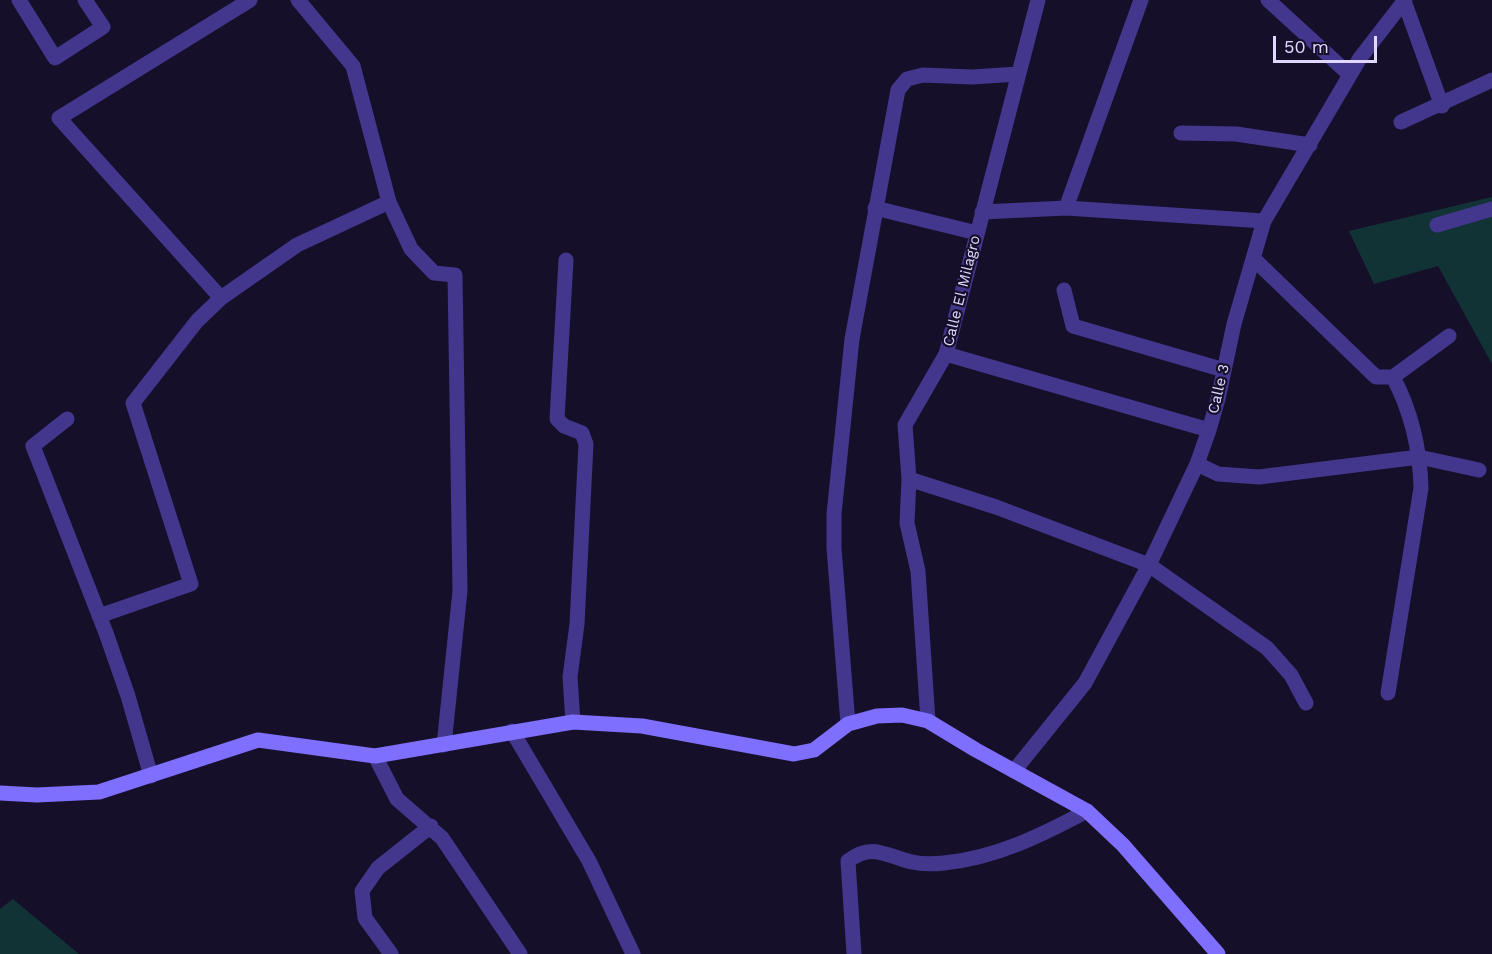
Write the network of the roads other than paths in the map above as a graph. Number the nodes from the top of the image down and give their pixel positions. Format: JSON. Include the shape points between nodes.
{"nodes":[{"id":1,"x":19,"y":0,"type":"edge"},
{"id":2,"x":85,"y":0,"type":"edge"},
{"id":3,"x":250,"y":0,"type":"edge"},
{"id":4,"x":298,"y":0,"type":"edge"},
{"id":5,"x":1038,"y":0,"type":"edge"},
{"id":6,"x":1141,"y":0,"type":"edge"},
{"id":7,"x":1268,"y":0,"type":"edge"},
{"id":8,"x":1405,"y":1,"type":"edge"},
{"id":9,"x":1018,"y":74,"type":"junction"},
{"id":10,"x":1350,"y":75,"type":"junction"},
{"id":11,"x":1492,"y":80,"type":"edge"},
{"id":12,"x":1442,"y":106,"type":"junction"},
{"id":13,"x":1401,"y":122,"type":"dead end"},
{"id":14,"x":1181,"y":133,"type":"dead end"},
{"id":15,"x":1310,"y":145,"type":"junction"},
{"id":16,"x":389,"y":202,"type":"junction"},
{"id":17,"x":874,"y":208,"type":"junction"},
{"id":18,"x":1066,"y":208,"type":"junction"},
{"id":19,"x":1492,"y":209,"type":"edge"},
{"id":20,"x":982,"y":212,"type":"junction"},
{"id":21,"x":1264,"y":221,"type":"junction"},
{"id":22,"x":1437,"y":225,"type":"dead end"},
{"id":23,"x":977,"y":233,"type":"junction"},
{"id":24,"x":566,"y":260,"type":"dead end"},
{"id":25,"x":1255,"y":260,"type":"junction"},
{"id":26,"x":1064,"y":290,"type":"dead end"},
{"id":27,"x":220,"y":298,"type":"junction"},
{"id":28,"x":1449,"y":336,"type":"dead end"},
{"id":29,"x":946,"y":354,"type":"junction"},
{"id":30,"x":1224,"y":370,"type":"junction"},
{"id":31,"x":1393,"y":377,"type":"junction"},
{"id":32,"x":67,"y":419,"type":"dead end"},
{"id":33,"x":1209,"y":430,"type":"junction"},
{"id":34,"x":1419,"y":457,"type":"junction"},
{"id":35,"x":1197,"y":464,"type":"junction"},
{"id":36,"x":1479,"y":470,"type":"dead end"},
{"id":37,"x":909,"y":478,"type":"junction"},
{"id":38,"x":1149,"y":565,"type":"junction"},
{"id":39,"x":99,"y":616,"type":"junction"},
{"id":40,"x":1388,"y":693,"type":"dead end"},
{"id":41,"x":1306,"y":703,"type":"dead end"},
{"id":42,"x":928,"y":720,"type":"junction"},
{"id":43,"x":573,"y":722,"type":"junction"},
{"id":44,"x":848,"y":724,"type":"junction"},
{"id":45,"x":512,"y":731,"type":"junction"},
{"id":46,"x":444,"y":745,"type":"junction"},
{"id":47,"x":375,"y":756,"type":"junction"},
{"id":48,"x":1014,"y":771,"type":"junction"},
{"id":49,"x":151,"y":776,"type":"junction"},
{"id":50,"x":0,"y":793,"type":"edge"},
{"id":51,"x":1087,"y":811,"type":"junction"},
{"id":52,"x":431,"y":826,"type":"junction"},
{"id":53,"x":392,"y":954,"type":"edge"},
{"id":54,"x":520,"y":954,"type":"edge"},
{"id":55,"x":633,"y":954,"type":"edge"},
{"id":56,"x":849,"y":954,"type":"edge"},
{"id":57,"x":855,"y":954,"type":"edge"},
{"id":58,"x":1218,"y":954,"type":"edge"}],
"edges":[{"from":1,"to":2,"type":"street","via":[[55,58],[102,27]]},
{"from":3,"to":27,"type":"street","via":[[59,118]]},
{"from":4,"to":16,"type":"street","via":[[353,66]]},
{"from":5,"to":9,"type":"street","name":"Calle El Milagro"},
{"from":6,"to":18,"type":"street"},
{"from":7,"to":10,"type":"street"},
{"from":8,"to":10,"type":"street","name":"Calle 3"},
{"from":8,"to":12,"type":"street"},
{"from":9,"to":17,"type":"street","via":[[923,75],[903,82],[891,117]]},
{"from":9,"to":20,"type":"street","name":"Calle El Milagro"},
{"from":10,"to":15,"type":"street","name":"Calle 3"},
{"from":11,"to":12,"type":"street"},
{"from":12,"to":13,"type":"street"},
{"from":14,"to":15,"type":"street","via":[[1236,134]]},
{"from":15,"to":21,"type":"street","name":"Calle 3"},
{"from":16,"to":27,"type":"street","via":[[297,245]]},
{"from":16,"to":46,"type":"street","via":[[411,249],[434,273],[456,275],[460,591]]},
{"from":17,"to":23,"type":"street"},
{"from":17,"to":44,"type":"street","via":[[852,339],[834,514]]},
{"from":18,"to":20,"type":"street"},
{"from":18,"to":21,"type":"street"},
{"from":19,"to":22,"type":"street"},
{"from":20,"to":23,"type":"street","name":"Calle El Milagro"},
{"from":21,"to":25,"type":"street","name":"Calle 3"},
{"from":23,"to":29,"type":"street","name":"Calle El Milagro"},
{"from":24,"to":43,"type":"street","via":[[557,419],[582,433],[586,444],[577,624],[570,677]]},
{"from":25,"to":30,"type":"street","name":"Calle 3"},
{"from":25,"to":31,"type":"street","via":[[1376,377]]},
{"from":26,"to":30,"type":"street","via":[[1073,326]]},
{"from":27,"to":39,"type":"street","via":[[197,321],[133,403],[191,584]]},
{"from":28,"to":31,"type":"street"},
{"from":29,"to":33,"type":"street"},
{"from":29,"to":37,"type":"street","name":"Calle El Milagro","via":[[905,425]]},
{"from":30,"to":33,"type":"street","name":"Calle 3"},
{"from":31,"to":34,"type":"street","via":[[1407,405]]},
{"from":32,"to":39,"type":"street","via":[[33,446]]},
{"from":33,"to":35,"type":"street","name":"Calle 3"},
{"from":34,"to":35,"type":"street","via":[[1259,477],[1218,474]]},
{"from":34,"to":36,"type":"street"},
{"from":34,"to":40,"type":"street","via":[[1421,488]]},
{"from":35,"to":38,"type":"street","name":"Calle 3"},
{"from":37,"to":38,"type":"street"},
{"from":37,"to":42,"type":"street","name":"Calle El Milagro","via":[[907,523],[918,571]]},
{"from":38,"to":41,"type":"street","via":[[1267,648],[1291,675]]},
{"from":38,"to":48,"type":"street","name":"Calle 3","via":[[1085,682]]},
{"from":39,"to":49,"type":"street"},
{"from":42,"to":44,"type":"street","via":[[877,716]]},
{"from":42,"to":48,"type":"street"},
{"from":43,"to":44,"type":"street","via":[[642,726],[794,754],[814,750]]},
{"from":43,"to":45,"type":"street"},
{"from":45,"to":46,"type":"street"},
{"from":45,"to":55,"type":"street","via":[[589,861]]},
{"from":46,"to":47,"type":"street"},
{"from":47,"to":49,"type":"street","via":[[258,740]]},
{"from":47,"to":52,"type":"street","via":[[397,800]]},
{"from":48,"to":51,"type":"street"},
{"from":49,"to":50,"type":"street","via":[[99,792]]},
{"from":51,"to":57,"type":"street","via":[[1039,836],[977,858],[914,863],[884,852],[860,852],[848,861]]},
{"from":51,"to":58,"type":"street","via":[[1123,845]]},
{"from":52,"to":53,"type":"street","via":[[378,868],[362,891],[365,918]]},
{"from":52,"to":54,"type":"street"},
{"from":56,"to":57,"type":"street"}]}
